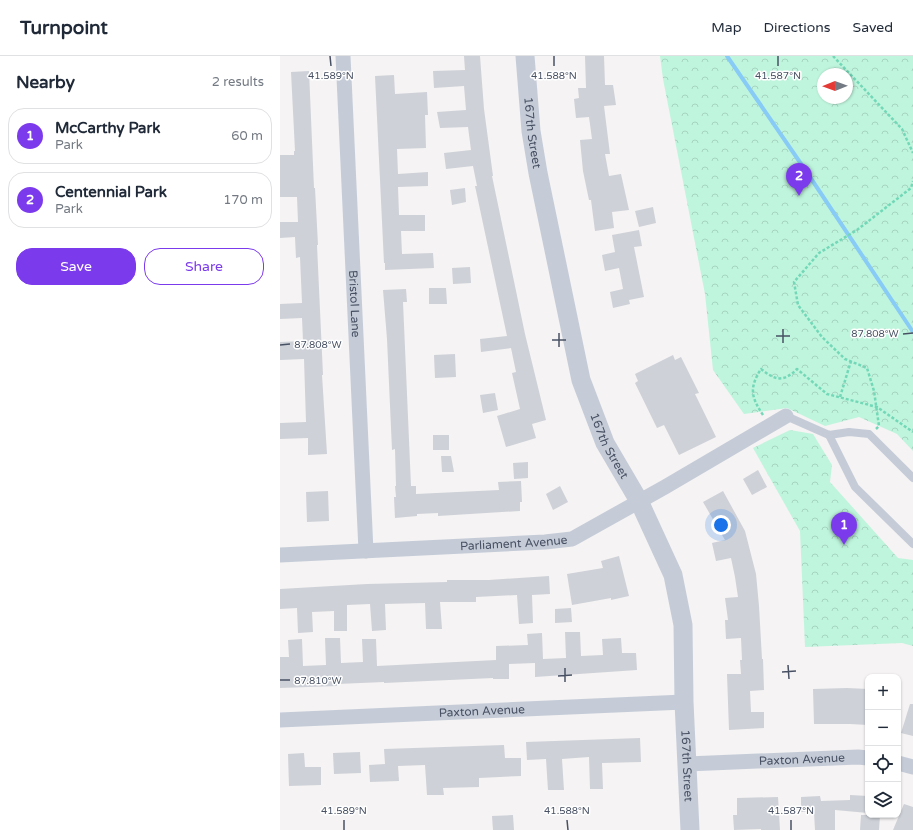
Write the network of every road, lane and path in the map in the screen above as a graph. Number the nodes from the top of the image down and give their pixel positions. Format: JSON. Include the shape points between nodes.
{"nodes":[{"id":1,"x":343,"y":56,"type":"edge"},
{"id":2,"x":526,"y":56,"type":"edge"},
{"id":3,"x":833,"y":56,"type":"edge"},
{"id":4,"x":913,"y":153,"type":"edge"},
{"id":5,"x":913,"y":181,"type":"edge"},
{"id":6,"x":851,"y":361,"type":"junction"},
{"id":7,"x":840,"y":397,"type":"junction"},
{"id":8,"x":877,"y":407,"type":"junction"},
{"id":9,"x":786,"y":416,"type":"joint"},
{"id":10,"x":765,"y":417,"type":"dead end"},
{"id":11,"x":913,"y":432,"type":"edge"},
{"id":12,"x":829,"y":434,"type":"junction"},
{"id":13,"x":868,"y":434,"type":"junction"},
{"id":14,"x":913,"y":478,"type":"edge"},
{"id":15,"x":639,"y":501,"type":"junction"},
{"id":16,"x":913,"y":544,"type":"edge"},
{"id":17,"x":366,"y":551,"type":"junction"},
{"id":18,"x":280,"y":555,"type":"edge"},
{"id":19,"x":684,"y":702,"type":"junction"},
{"id":20,"x":280,"y":720,"type":"edge"},
{"id":21,"x":865,"y":758,"type":"edge"},
{"id":22,"x":687,"y":764,"type":"junction"},
{"id":23,"x":901,"y":764,"type":"edge"},
{"id":24,"x":913,"y":767,"type":"edge"},
{"id":25,"x":690,"y":830,"type":"edge"}],
"edges":[{"from":1,"to":17,"type":"street","name":"Bristol Lane"},
{"from":2,"to":15,"type":"street","name":"167th Street","via":[[531,131],[538,173],[581,380],[605,444]]},
{"from":3,"to":4,"type":"path","via":[[902,129]]},
{"from":5,"to":6,"type":"path","via":[[911,188],[857,230],[819,253],[794,282],[798,305],[822,337],[845,359]]},
{"from":6,"to":7,"type":"path"},
{"from":6,"to":8,"type":"path","via":[[867,368]]},
{"from":7,"to":8,"type":"path"},
{"from":7,"to":10,"type":"path","via":[[827,394],[797,369],[789,377],[781,379],[770,376],[761,369],[752,387],[756,402]]},
{"from":8,"to":11,"type":"path"},
{"from":8,"to":13,"type":"path","via":[[879,426]]},
{"from":9,"to":12,"type":"lane"},
{"from":9,"to":15,"type":"street","name":"Parliament Avenue"},
{"from":12,"to":13,"type":"lane"},
{"from":12,"to":16,"type":"lane","via":[[855,487]]},
{"from":13,"to":14,"type":"lane"},
{"from":15,"to":17,"type":"street","name":"Parliament Avenue","via":[[572,539]]},
{"from":15,"to":19,"type":"street","name":"167th Street","via":[[674,575],[683,625]]},
{"from":17,"to":18,"type":"street","name":"Parliament Avenue"},
{"from":19,"to":20,"type":"street","name":"Paxton Avenue"},
{"from":19,"to":22,"type":"street","name":"167th Street"},
{"from":21,"to":22,"type":"street","name":"Paxton Avenue"},
{"from":22,"to":25,"type":"street","name":"167th Street"},
{"from":23,"to":24,"type":"street"}]}
